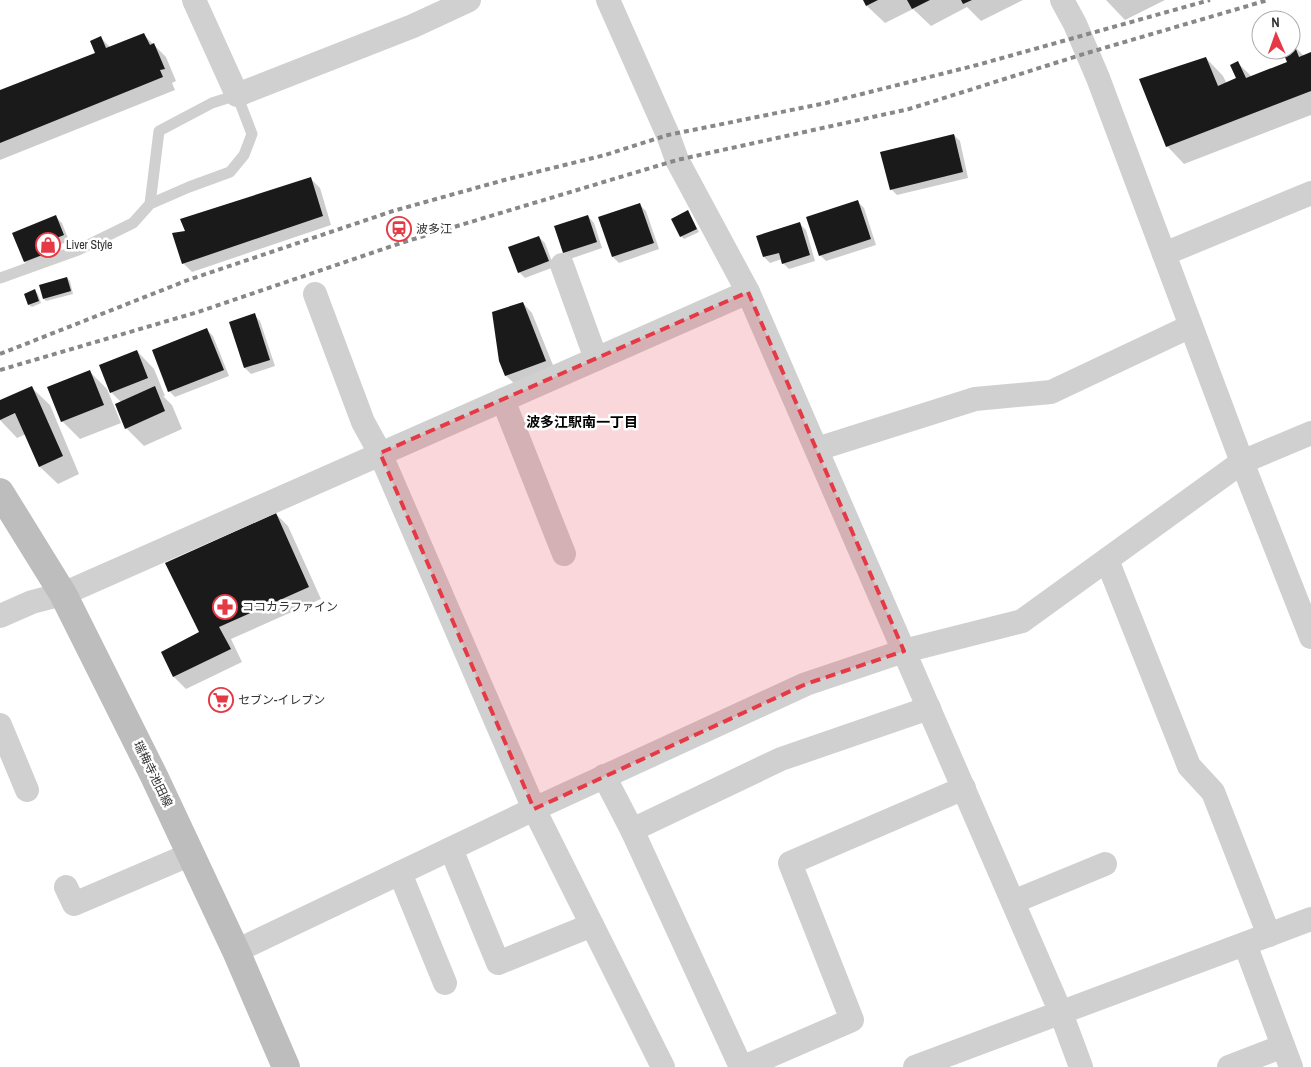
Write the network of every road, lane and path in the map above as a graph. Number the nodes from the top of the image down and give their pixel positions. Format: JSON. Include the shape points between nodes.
{"nodes":[{"id":1,"x":194,"y":0,"type":"edge"},
{"id":2,"x":469,"y":0,"type":"edge"},
{"id":3,"x":608,"y":0,"type":"edge"},
{"id":4,"x":1062,"y":0,"type":"edge"},
{"id":5,"x":237,"y":95,"type":"junction"},
{"id":6,"x":1311,"y":193,"type":"edge"},
{"id":7,"x":150,"y":204,"type":"junction"},
{"id":8,"x":1164,"y":254,"type":"junction"},
{"id":9,"x":562,"y":265,"type":"dead end"},
{"id":10,"x":0,"y":278,"type":"edge"},
{"id":11,"x":748,"y":292,"type":"junction"},
{"id":12,"x":315,"y":294,"type":"dead end"},
{"id":13,"x":1191,"y":326,"type":"junction"},
{"id":14,"x":596,"y":359,"type":"junction"},
{"id":15,"x":503,"y":400,"type":"junction"},
{"id":16,"x":1311,"y":433,"type":"edge"},
{"id":17,"x":816,"y":449,"type":"junction"},
{"id":18,"x":380,"y":453,"type":"junction"},
{"id":19,"x":1242,"y":462,"type":"junction"},
{"id":20,"x":0,"y":492,"type":"edge"},
{"id":21,"x":564,"y":554,"type":"dead end"},
{"id":22,"x":1107,"y":560,"type":"junction"},
{"id":23,"x":63,"y":594,"type":"junction"},
{"id":24,"x":0,"y":616,"type":"edge"},
{"id":25,"x":1311,"y":637,"type":"edge"},
{"id":26,"x":904,"y":651,"type":"junction"},
{"id":27,"x":929,"y":708,"type":"junction"},
{"id":28,"x":0,"y":724,"type":"edge"},
{"id":29,"x":604,"y":776,"type":"junction"},
{"id":30,"x":964,"y":788,"type":"junction"},
{"id":31,"x":27,"y":790,"type":"dead end"},
{"id":32,"x":534,"y":809,"type":"junction"},
{"id":33,"x":632,"y":830,"type":"junction"},
{"id":34,"x":451,"y":849,"type":"junction"},
{"id":35,"x":191,"y":854,"type":"junction"},
{"id":36,"x":1105,"y":864,"type":"dead end"},
{"id":37,"x":400,"y":873,"type":"junction"},
{"id":38,"x":66,"y":887,"type":"dead end"},
{"id":39,"x":1013,"y":902,"type":"junction"},
{"id":40,"x":1311,"y":919,"type":"edge"},
{"id":41,"x":592,"y":925,"type":"junction"},
{"id":42,"x":1269,"y":935,"type":"junction"},
{"id":43,"x":1245,"y":944,"type":"junction"},
{"id":44,"x":236,"y":952,"type":"junction"},
{"id":45,"x":445,"y":983,"type":"dead end"},
{"id":46,"x":1061,"y":1013,"type":"junction"},
{"id":47,"x":1287,"y":1057,"type":"edge"},
{"id":48,"x":286,"y":1067,"type":"edge"},
{"id":49,"x":663,"y":1067,"type":"edge"},
{"id":50,"x":743,"y":1067,"type":"edge"},
{"id":51,"x":915,"y":1067,"type":"edge"},
{"id":52,"x":1081,"y":1067,"type":"edge"},
{"id":53,"x":1229,"y":1067,"type":"edge"}],
"edges":[{"from":1,"to":5,"type":"street"},
{"from":2,"to":5,"type":"street","via":[[413,26]]},
{"from":3,"to":11,"type":"street","via":[[678,160]]},
{"from":4,"to":8,"type":"street","via":[[1098,78]]},
{"from":5,"to":7,"type":"lane","via":[[212,103],[159,132]]},
{"from":5,"to":7,"type":"lane","via":[[252,134],[244,155],[230,172]]},
{"from":6,"to":8,"type":"street"},
{"from":7,"to":10,"type":"lane","via":[[125,227],[78,250]]},
{"from":8,"to":13,"type":"street"},
{"from":9,"to":14,"type":"street"},
{"from":11,"to":14,"type":"street"},
{"from":11,"to":17,"type":"street"},
{"from":12,"to":18,"type":"street","via":[[363,422]]},
{"from":13,"to":17,"type":"street","via":[[1051,392],[975,399]]},
{"from":13,"to":19,"type":"street"},
{"from":14,"to":15,"type":"street"},
{"from":15,"to":18,"type":"street"},
{"from":15,"to":21,"type":"street"},
{"from":16,"to":19,"type":"street"},
{"from":17,"to":26,"type":"street"},
{"from":18,"to":23,"type":"street"},
{"from":18,"to":32,"type":"street"},
{"from":19,"to":22,"type":"street"},
{"from":19,"to":25,"type":"street"},
{"from":20,"to":23,"type":"main road","name":"瑞梅寺池田線"},
{"from":22,"to":26,"type":"street","via":[[1022,621]]},
{"from":22,"to":42,"type":"street","via":[[1190,766],[1213,792]]},
{"from":23,"to":24,"type":"street","via":[[32,602]]},
{"from":23,"to":35,"type":"main road","name":"瑞梅寺池田線"},
{"from":26,"to":27,"type":"street"},
{"from":26,"to":29,"type":"street","via":[[806,684]]},
{"from":27,"to":30,"type":"street"},
{"from":27,"to":33,"type":"street","via":[[781,759]]},
{"from":28,"to":31,"type":"street"},
{"from":29,"to":32,"type":"street"},
{"from":29,"to":33,"type":"street"},
{"from":30,"to":39,"type":"street"},
{"from":30,"to":50,"type":"street","via":[[790,863],[852,1020]]},
{"from":32,"to":34,"type":"street"},
{"from":32,"to":41,"type":"street"},
{"from":33,"to":50,"type":"street"},
{"from":34,"to":37,"type":"street"},
{"from":34,"to":41,"type":"street","via":[[498,962]]},
{"from":35,"to":38,"type":"street","via":[[74,904]]},
{"from":35,"to":44,"type":"main road","name":"瑞梅寺池田線"},
{"from":36,"to":39,"type":"street"},
{"from":37,"to":44,"type":"street"},
{"from":37,"to":45,"type":"street"},
{"from":39,"to":46,"type":"street"},
{"from":40,"to":42,"type":"street"},
{"from":41,"to":49,"type":"street"},
{"from":42,"to":43,"type":"street"},
{"from":43,"to":46,"type":"street"},
{"from":43,"to":47,"type":"street"},
{"from":44,"to":48,"type":"main road","name":"瑞梅寺池田線"},
{"from":46,"to":51,"type":"street"},
{"from":46,"to":52,"type":"street"},
{"from":47,"to":53,"type":"street"}]}
